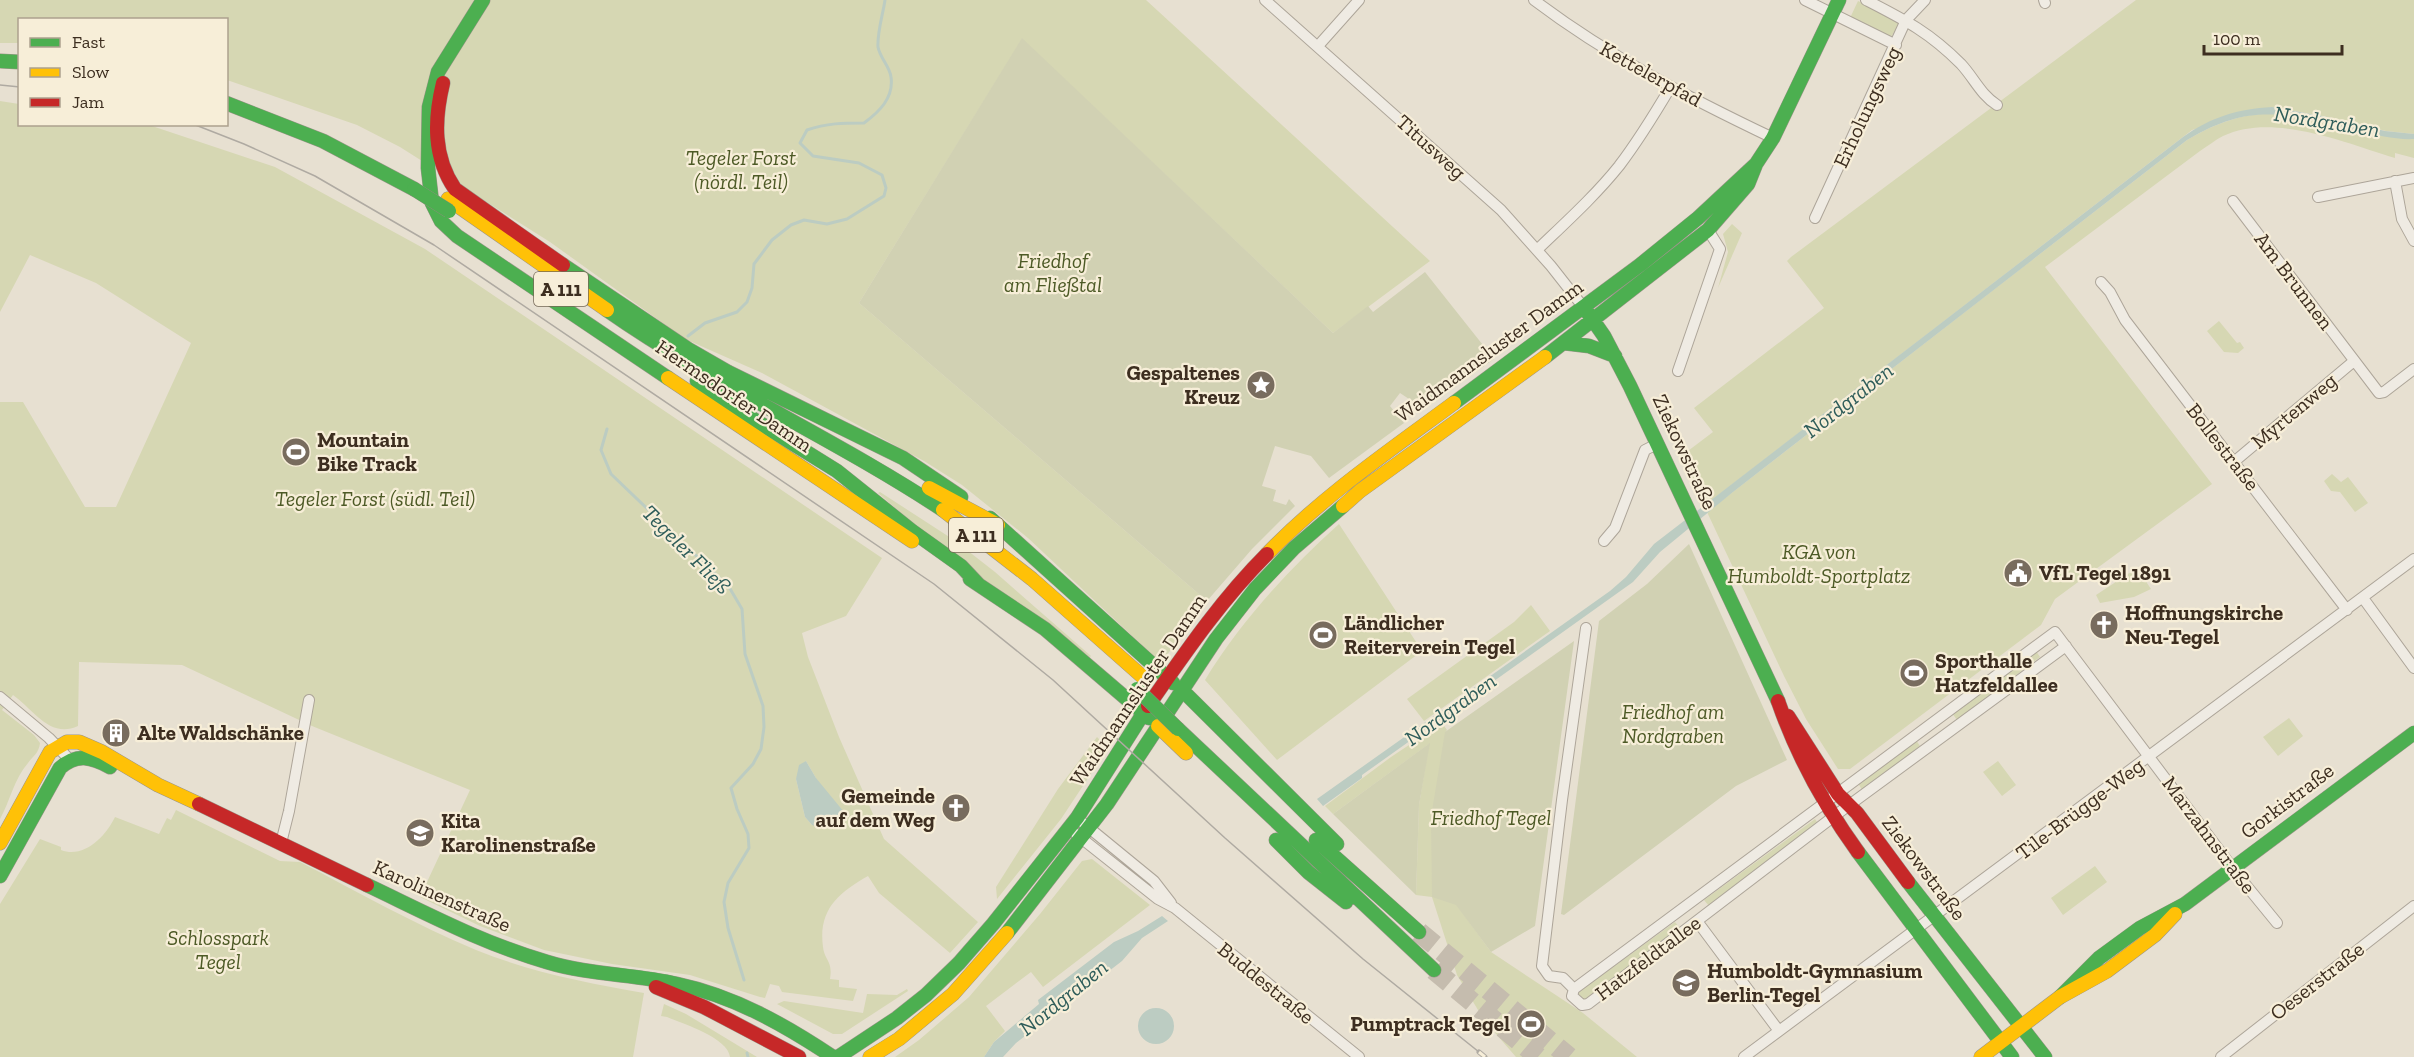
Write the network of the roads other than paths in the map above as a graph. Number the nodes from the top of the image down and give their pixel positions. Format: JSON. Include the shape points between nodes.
{"nodes":[{"id":1,"x":483,"y":0,"type":"edge"},
{"id":2,"x":1265,"y":0,"type":"edge"},
{"id":3,"x":1359,"y":0,"type":"edge"},
{"id":4,"x":1534,"y":0,"type":"edge"},
{"id":5,"x":1805,"y":0,"type":"edge"},
{"id":6,"x":1839,"y":0,"type":"edge"},
{"id":7,"x":1866,"y":0,"type":"edge"},
{"id":8,"x":1925,"y":0,"type":"edge"},
{"id":9,"x":1832,"y":14,"type":"junction"},
{"id":10,"x":1906,"y":20,"type":"junction"},
{"id":11,"x":1896,"y":45,"type":"junction"},
{"id":12,"x":1318,"y":46,"type":"junction"},
{"id":13,"x":0,"y":50,"type":"edge"},
{"id":14,"x":18,"y":51,"type":"edge"},
{"id":15,"x":450,"y":54,"type":"junction"},
{"id":16,"x":0,"y":61,"type":"edge"},
{"id":17,"x":18,"y":62,"type":"edge"},
{"id":18,"x":1670,"y":88,"type":"junction"},
{"id":19,"x":228,"y":93,"type":"edge"},
{"id":20,"x":228,"y":104,"type":"edge"},
{"id":21,"x":1997,"y":105,"type":"dead end"},
{"id":22,"x":1773,"y":138,"type":"junction"},
{"id":23,"x":1756,"y":164,"type":"junction"},
{"id":24,"x":2414,"y":178,"type":"edge"},
{"id":25,"x":2395,"y":181,"type":"junction"},
{"id":26,"x":414,"y":183,"type":"junction"},
{"id":27,"x":2318,"y":197,"type":"dead end"},
{"id":28,"x":2234,"y":201,"type":"dead end"},
{"id":29,"x":449,"y":205,"type":"junction"},
{"id":30,"x":1698,"y":218,"type":"junction"},
{"id":31,"x":1815,"y":218,"type":"dead end"},
{"id":32,"x":1708,"y":230,"type":"junction"},
{"id":33,"x":2414,"y":241,"type":"edge"},
{"id":34,"x":1537,"y":250,"type":"junction"},
{"id":35,"x":2101,"y":282,"type":"dead end"},
{"id":36,"x":1584,"y":308,"type":"junction"},
{"id":37,"x":1593,"y":321,"type":"junction"},
{"id":38,"x":1564,"y":343,"type":"junction"},
{"id":39,"x":1615,"y":356,"type":"junction"},
{"id":40,"x":2354,"y":361,"type":"junction"},
{"id":41,"x":2414,"y":369,"type":"edge"},
{"id":42,"x":1678,"y":371,"type":"dead end"},
{"id":43,"x":697,"y":381,"type":"junction"},
{"id":44,"x":788,"y":419,"type":"junction"},
{"id":45,"x":1657,"y":444,"type":"junction"},
{"id":46,"x":2235,"y":461,"type":"junction"},
{"id":47,"x":998,"y":525,"type":"junction"},
{"id":48,"x":1604,"y":541,"type":"dead end"},
{"id":49,"x":2414,"y":559,"type":"edge"},
{"id":50,"x":978,"y":584,"type":"junction"},
{"id":51,"x":2362,"y":598,"type":"junction"},
{"id":52,"x":2347,"y":610,"type":"junction"},
{"id":53,"x":1587,"y":628,"type":"dead end"},
{"id":54,"x":2055,"y":632,"type":"joint"},
{"id":55,"x":2066,"y":646,"type":"junction"},
{"id":56,"x":2414,"y":669,"type":"edge"},
{"id":57,"x":1166,"y":678,"type":"junction"},
{"id":58,"x":1141,"y":684,"type":"junction"},
{"id":59,"x":1182,"y":690,"type":"junction"},
{"id":60,"x":0,"y":697,"type":"edge"},
{"id":61,"x":1777,"y":698,"type":"junction"},
{"id":62,"x":309,"y":700,"type":"dead end"},
{"id":63,"x":1143,"y":713,"type":"junction"},
{"id":64,"x":1182,"y":723,"type":"junction"},
{"id":65,"x":1158,"y":726,"type":"junction"},
{"id":66,"x":2414,"y":733,"type":"edge"},
{"id":67,"x":57,"y":746,"type":"junction"},
{"id":68,"x":2150,"y":757,"type":"junction"},
{"id":69,"x":69,"y":759,"type":"junction"},
{"id":70,"x":158,"y":785,"type":"junction"},
{"id":71,"x":1838,"y":794,"type":"junction"},
{"id":72,"x":1824,"y":803,"type":"junction"},
{"id":73,"x":1850,"y":806,"type":"junction"},
{"id":74,"x":1833,"y":818,"type":"junction"},
{"id":75,"x":1073,"y":823,"type":"junction"},
{"id":76,"x":1086,"y":833,"type":"junction"},
{"id":77,"x":0,"y":843,"type":"edge"},
{"id":78,"x":281,"y":843,"type":"junction"},
{"id":79,"x":2233,"y":868,"type":"junction"},
{"id":80,"x":0,"y":876,"type":"edge"},
{"id":81,"x":2414,"y":906,"type":"edge"},
{"id":82,"x":1400,"y":916,"type":"junction"},
{"id":83,"x":1934,"y":917,"type":"junction"},
{"id":84,"x":1697,"y":921,"type":"junction"},
{"id":85,"x":2277,"y":923,"type":"dead end"},
{"id":86,"x":1918,"y":929,"type":"junction"},
{"id":87,"x":1419,"y":932,"type":"tunnel mouth"},
{"id":88,"x":1408,"y":944,"type":"junction"},
{"id":89,"x":1434,"y":970,"type":"tunnel mouth"},
{"id":90,"x":592,"y":972,"type":"junction"},
{"id":91,"x":1574,"y":989,"type":"junction"},
{"id":92,"x":2020,"y":1026,"type":"junction"},
{"id":93,"x":1779,"y":1031,"type":"junction"},
{"id":94,"x":2000,"y":1042,"type":"junction"},
{"id":95,"x":883,"y":1053,"type":"edge"},
{"id":96,"x":799,"y":1057,"type":"edge"},
{"id":97,"x":832,"y":1057,"type":"edge"},
{"id":98,"x":838,"y":1057,"type":"edge"},
{"id":99,"x":870,"y":1057,"type":"edge"},
{"id":100,"x":1359,"y":1057,"type":"edge"},
{"id":101,"x":1744,"y":1057,"type":"edge"},
{"id":102,"x":1981,"y":1057,"type":"edge"},
{"id":103,"x":2012,"y":1057,"type":"edge"},
{"id":104,"x":2045,"y":1057,"type":"edge"},
{"id":105,"x":2221,"y":1057,"type":"edge"}],
"edges":[{"from":1,"to":15,"type":"main road","name":"Hermsdorfer Damm"},
{"from":2,"to":12,"type":"street","name":"Titusweg"},
{"from":3,"to":12,"type":"street"},
{"from":4,"to":18,"type":"street","name":"Kettelerpfad"},
{"from":5,"to":9,"type":"street"},
{"from":6,"to":9,"type":"main road","name":"Waidmannsluster Damm"},
{"from":7,"to":10,"type":"street"},
{"from":8,"to":10,"type":"street","name":"Erholungsweg"},
{"from":9,"to":11,"type":"street"},
{"from":9,"to":22,"type":"main road","name":"Waidmannsluster Damm"},
{"from":10,"to":11,"type":"street","name":"Erholungsweg"},
{"from":10,"to":21,"type":"street","via":[[1940,44],[1986,98]]},
{"from":11,"to":31,"type":"street","name":"Erholungsweg"},
{"from":12,"to":34,"type":"street","name":"Titusweg","via":[[1501,210]]},
{"from":13,"to":14,"type":"main road"},
{"from":15,"to":47,"type":"main road","name":"Hermsdorfer Damm","via":[[438,110],[438,147],[446,178],[455,189],[672,339],[728,372],[903,458]]},
{"from":15,"to":50,"type":"main road","name":"Hermsdorfer Damm","via":[[435,76],[427,121],[432,206],[441,222]]},
{"from":16,"to":17,"type":"main road"},
{"from":18,"to":22,"type":"street","name":"Kettelerpfad"},
{"from":18,"to":34,"type":"street","via":[[1619,166]]},
{"from":19,"to":26,"type":"main road","number":"A 111","via":[[323,129]]},
{"from":20,"to":26,"type":"main road","number":"A 111","via":[[301,131]]},
{"from":22,"to":23,"type":"main road","name":"Waidmannsluster Damm"},
{"from":23,"to":30,"type":"main road","name":"Waidmannsluster Damm"},
{"from":23,"to":32,"type":"main road","name":"Waidmannsluster Damm","via":[[1748,184]]},
{"from":24,"to":25,"type":"street"},
{"from":25,"to":27,"type":"street"},
{"from":25,"to":33,"type":"street","via":[[2402,219]]},
{"from":26,"to":29,"type":"main road","number":"A 111"},
{"from":28,"to":40,"type":"street","name":"Am Brunnen"},
{"from":29,"to":43,"type":"main road","number":"A 111","via":[[623,333]]},
{"from":29,"to":44,"type":"main road","number":"A 111","via":[[670,352]]},
{"from":30,"to":32,"type":"main road"},
{"from":30,"to":36,"type":"main road","name":"Waidmannsluster Damm"},
{"from":32,"to":37,"type":"main road","name":"Waidmannsluster Damm"},
{"from":32,"to":42,"type":"street","via":[[1720,249]]},
{"from":34,"to":36,"type":"street","name":"Titusweg"},
{"from":35,"to":46,"type":"street","name":"Bollestraße","via":[[2125,320]]},
{"from":36,"to":37,"type":"main road","name":"Ziekowstraße"},
{"from":36,"to":57,"type":"main road","name":"Waidmannsluster Damm","via":[[1311,509],[1243,578]]},
{"from":37,"to":38,"type":"main road","name":"Waidmannsluster Damm"},
{"from":37,"to":39,"type":"main road","name":"Ziekowstraße"},
{"from":38,"to":39,"type":"main road","via":[[1589,346]]},
{"from":38,"to":59,"type":"main road","name":"Waidmannsluster Damm","via":[[1320,524],[1255,589]]},
{"from":39,"to":45,"type":"main road","name":"Ziekowstraße"},
{"from":40,"to":41,"type":"street","name":"Am Brunnen","via":[[2379,393]]},
{"from":40,"to":46,"type":"street","name":"Myrtenweg"},
{"from":43,"to":50,"type":"main road","via":[[837,471],[961,566]]},
{"from":43,"to":58,"type":"main road","number":"A 111","via":[[865,476],[956,533]]},
{"from":44,"to":47,"type":"main road","via":[[832,435]]},
{"from":44,"to":58,"type":"main road","number":"A 111","via":[[902,484],[966,527],[1052,594]]},
{"from":45,"to":48,"type":"street","via":[[1645,450],[1615,528]]},
{"from":45,"to":61,"type":"main road","name":"Ziekowstraße"},
{"from":46,"to":52,"type":"street","name":"Bollestraße"},
{"from":47,"to":57,"type":"main road","name":"Hermsdorfer Damm"},
{"from":49,"to":51,"type":"street","name":"Tile-Brügge-Weg"},
{"from":50,"to":63,"type":"main road","name":"Hermsdorfer Damm","via":[[1062,642]]},
{"from":51,"to":52,"type":"street","name":"Tile-Brügge-Weg"},
{"from":51,"to":56,"type":"street"},
{"from":52,"to":68,"type":"street","name":"Tile-Brügge-Weg"},
{"from":53,"to":91,"type":"street","via":[[1542,966],[1549,976],[1563,978]]},
{"from":54,"to":55,"type":"street","name":"Marzahnstraße"},
{"from":54,"to":71,"type":"street","name":"Hatzfeldtallee"},
{"from":55,"to":68,"type":"street","name":"Marzahnstraße"},
{"from":55,"to":73,"type":"street","name":"Hatzfeldtallee"},
{"from":57,"to":59,"type":"main road","name":"Hermsdorfer Damm"},
{"from":57,"to":63,"type":"main road","name":"Waidmannsluster Damm"},
{"from":58,"to":64,"type":"main road","number":"A 111"},
{"from":59,"to":65,"type":"main road","name":"Waidmannsluster Damm"},
{"from":59,"to":82,"type":"main road","name":"Hermsdorfer Damm","via":[[1361,868]]},
{"from":60,"to":67,"type":"street"},
{"from":61,"to":71,"type":"main road","name":"Ziekowstraße"},
{"from":61,"to":72,"type":"main road","name":"Ziekowstraße","via":[[1790,738]]},
{"from":62,"to":78,"type":"street"},
{"from":63,"to":65,"type":"main road","name":"Hermsdorfer Damm"},
{"from":63,"to":75,"type":"main road","name":"Waidmannsluster Damm"},
{"from":64,"to":82,"type":"main road","number":"A 111"},
{"from":64,"to":88,"type":"main road","number":"A 111"},
{"from":65,"to":76,"type":"main road","name":"Waidmannsluster Damm"},
{"from":65,"to":88,"type":"main road","name":"Hermsdorfer Damm","via":[[1308,872]]},
{"from":66,"to":79,"type":"main road","name":"Gorkistraße"},
{"from":67,"to":69,"type":"street"},
{"from":67,"to":70,"type":"main road","name":"Karolinenstraße","via":[[68,741],[83,744]]},
{"from":67,"to":77,"type":"main road"},
{"from":68,"to":79,"type":"street","name":"Marzahnstraße"},
{"from":68,"to":83,"type":"street","name":"Tile-Brügge-Weg"},
{"from":69,"to":70,"type":"main road","name":"Karolinenstraße","via":[[89,758]]},
{"from":69,"to":80,"type":"main road","via":[[60,768]]},
{"from":70,"to":78,"type":"main road","name":"Karolinenstraße"},
{"from":71,"to":72,"type":"street","name":"Hatzfeldtallee"},
{"from":71,"to":73,"type":"main road","name":"Ziekowstraße"},
{"from":72,"to":74,"type":"main road","name":"Ziekowstraße"},
{"from":72,"to":91,"type":"street","name":"Hatzfeldtallee"},
{"from":73,"to":74,"type":"street","name":"Hatzfeldtallee"},
{"from":73,"to":83,"type":"main road","name":"Ziekowstraße"},
{"from":74,"to":84,"type":"street","name":"Hatzfeldtallee"},
{"from":74,"to":86,"type":"main road","name":"Ziekowstraße"},
{"from":75,"to":76,"type":"street","name":"Buddestraße"},
{"from":75,"to":98,"type":"main road","name":"Waidmannsluster Damm","via":[[998,919],[940,982],[897,1018]]},
{"from":76,"to":95,"type":"main road","name":"Waidmannsluster Damm","via":[[967,980]]},
{"from":76,"to":100,"type":"street","name":"Buddestraße","via":[[1158,899]]},
{"from":78,"to":90,"type":"main road","name":"Karolinenstraße","via":[[478,938],[544,961]]},
{"from":79,"to":85,"type":"street","name":"Marzahnstraße"},
{"from":79,"to":92,"type":"main road","name":"Gorkistraße","via":[[2185,904],[2140,928],[2099,958],[2060,997]]},
{"from":81,"to":105,"type":"street","name":"Oeserstraße"},
{"from":82,"to":87,"type":"main road","number":"A 111"},
{"from":83,"to":86,"type":"street","name":"Tile-Brügge-Weg"},
{"from":83,"to":92,"type":"main road","name":"Ziekowstraße"},
{"from":84,"to":91,"type":"street","name":"Hatzfeldtallee","via":[[1588,1004],[1582,1005],[1572,996]]},
{"from":84,"to":93,"type":"street"},
{"from":86,"to":93,"type":"street","name":"Tile-Brügge-Weg"},
{"from":86,"to":94,"type":"main road","name":"Ziekowstraße"},
{"from":88,"to":89,"type":"main road","number":"A 111"},
{"from":90,"to":96,"type":"main road","name":"Karolinenstraße","via":[[668,991]]},
{"from":90,"to":97,"type":"main road","name":"Karolinenstraße","via":[[678,984],[738,1005]]},
{"from":92,"to":94,"type":"main road","name":"Gorkistraße"},
{"from":92,"to":104,"type":"main road","name":"Ziekowstraße"},
{"from":93,"to":101,"type":"street","name":"Tile-Brügge-Weg"},
{"from":94,"to":102,"type":"main road","name":"Gorkistraße"},
{"from":94,"to":103,"type":"main road","name":"Ziekowstraße"},
{"from":95,"to":99,"type":"main road","name":"Waidmannsluster Damm"}]}
